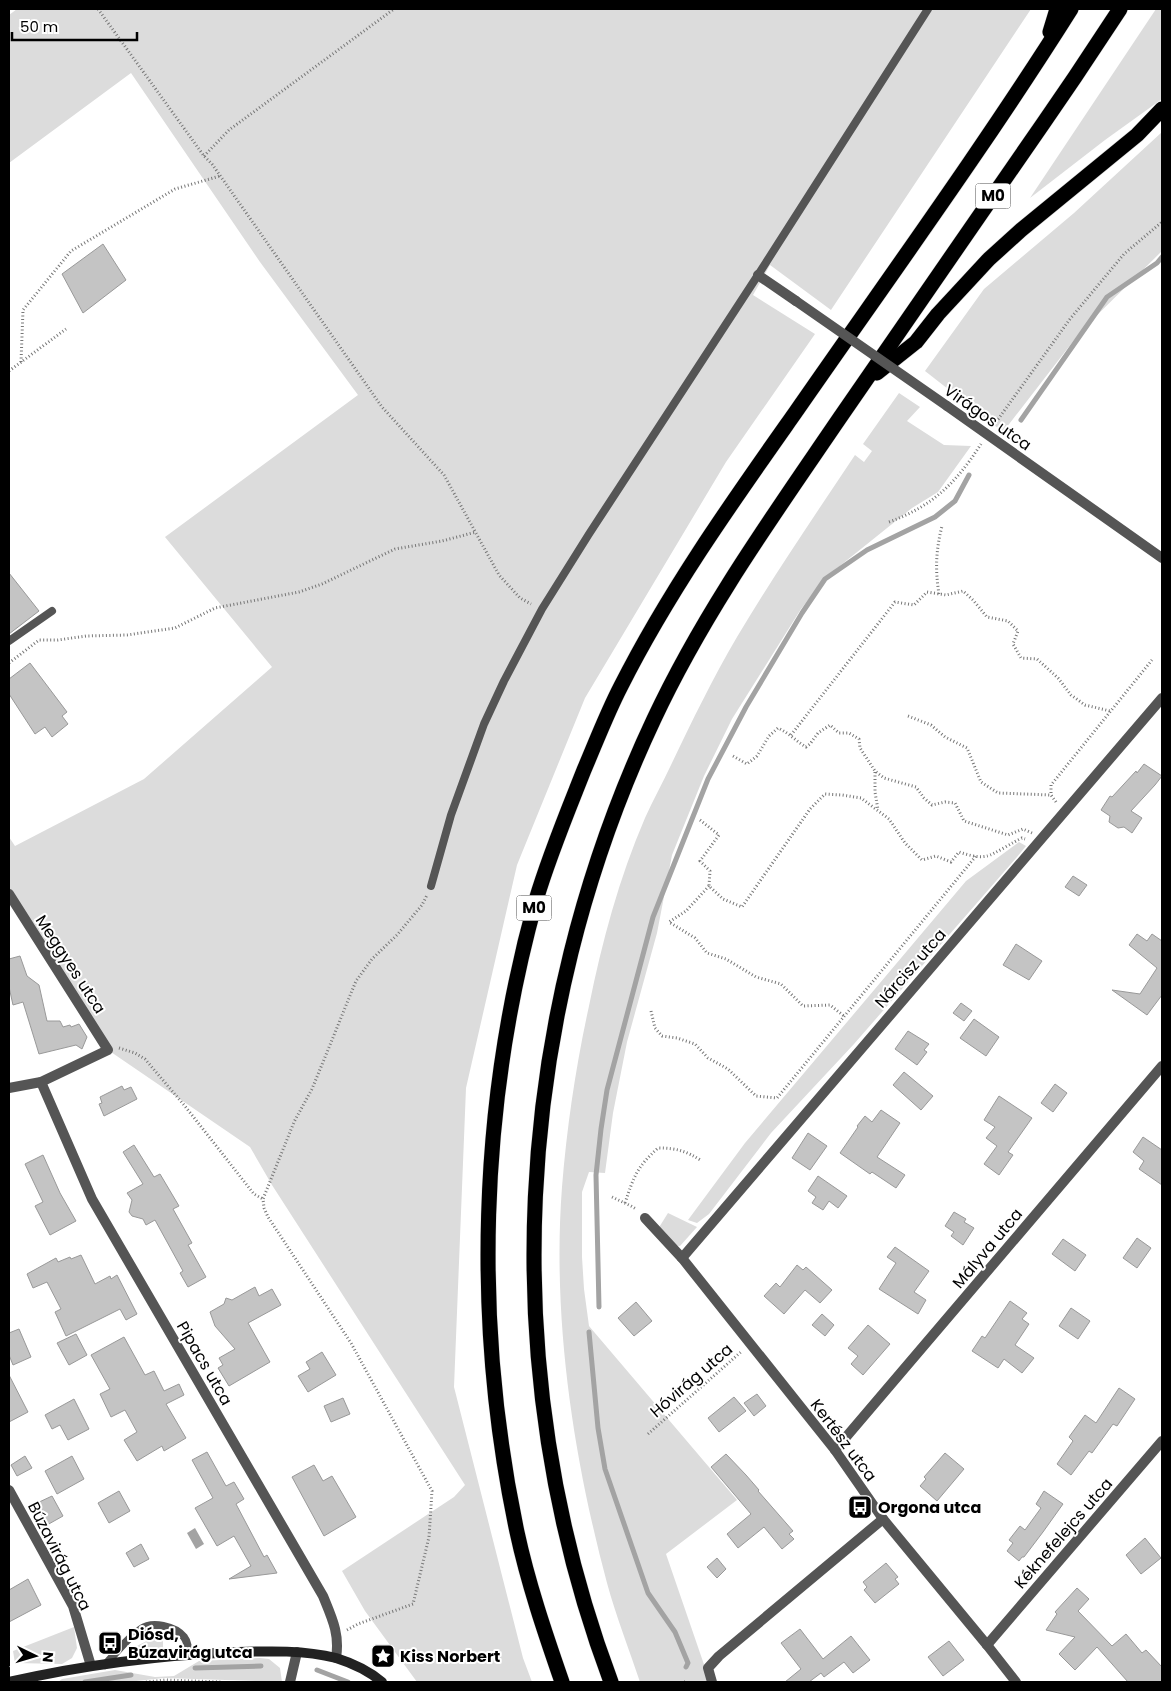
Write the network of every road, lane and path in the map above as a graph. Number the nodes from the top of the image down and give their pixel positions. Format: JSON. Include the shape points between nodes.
{"nodes":[{"id":1,"x":98,"y":9,"type":"edge"},
{"id":2,"x":394,"y":9,"type":"edge"},
{"id":3,"x":928,"y":9,"type":"edge"},
{"id":4,"x":1058,"y":9,"type":"edge"},
{"id":5,"x":1071,"y":9,"type":"edge"},
{"id":6,"x":1120,"y":9,"type":"edge"},
{"id":7,"x":1045,"y":50,"type":"junction"},
{"id":8,"x":1162,"y":109,"type":"edge"},
{"id":9,"x":204,"y":156,"type":"junction"},
{"id":10,"x":220,"y":176,"type":"junction"},
{"id":11,"x":1162,"y":222,"type":"edge"},
{"id":12,"x":758,"y":275,"type":"junction"},
{"id":13,"x":66,"y":329,"type":"dead end"},
{"id":14,"x":21,"y":362,"type":"junction"},
{"id":15,"x":9,"y":371,"type":"edge"},
{"id":16,"x":864,"y":383,"type":"junction"},
{"id":17,"x":987,"y":435,"type":"junction"},
{"id":18,"x":889,"y":522,"type":"dead end"},
{"id":19,"x":942,"y":526,"type":"dead end"},
{"id":20,"x":476,"y":532,"type":"junction"},
{"id":21,"x":1162,"y":558,"type":"edge"},
{"id":22,"x":939,"y":594,"type":"junction"},
{"id":23,"x":542,"y":609,"type":"junction"},
{"id":24,"x":52,"y":611,"type":"dead end"},
{"id":25,"x":9,"y":641,"type":"edge"},
{"id":26,"x":1152,"y":660,"type":"dead end"},
{"id":27,"x":9,"y":664,"type":"edge"},
{"id":28,"x":1162,"y":698,"type":"edge"},
{"id":29,"x":1110,"y":711,"type":"junction"},
{"id":30,"x":908,"y":716,"type":"dead end"},
{"id":31,"x":791,"y":734,"type":"junction"},
{"id":32,"x":733,"y":756,"type":"dead end"},
{"id":33,"x":875,"y":771,"type":"junction"},
{"id":34,"x":1051,"y":794,"type":"junction"},
{"id":35,"x":878,"y":810,"type":"junction"},
{"id":36,"x":1064,"y":813,"type":"junction"},
{"id":37,"x":700,"y":820,"type":"dead end"},
{"id":38,"x":1039,"y":841,"type":"junction"},
{"id":39,"x":976,"y":856,"type":"junction"},
{"id":40,"x":431,"y":886,"type":"joint"},
{"id":41,"x":710,"y":886,"type":"junction"},
{"id":42,"x":9,"y":894,"type":"edge"},
{"id":43,"x":651,"y":1011,"type":"dead end"},
{"id":44,"x":844,"y":1016,"type":"junction"},
{"id":45,"x":108,"y":1050,"type":"junction"},
{"id":46,"x":1162,"y":1066,"type":"edge"},
{"id":47,"x":41,"y":1082,"type":"junction"},
{"id":48,"x":9,"y":1088,"type":"edge"},
{"id":49,"x":702,"y":1161,"type":"dead end"},
{"id":50,"x":612,"y":1197,"type":"dead end"},
{"id":51,"x":263,"y":1199,"type":"junction"},
{"id":52,"x":625,"y":1203,"type":"junction"},
{"id":53,"x":645,"y":1218,"type":"joint"},
{"id":54,"x":682,"y":1258,"type":"junction"},
{"id":55,"x":750,"y":1344,"type":"junction"},
{"id":56,"x":648,"y":1434,"type":"dead end"},
{"id":57,"x":1162,"y":1441,"type":"edge"},
{"id":58,"x":835,"y":1450,"type":"junction"},
{"id":59,"x":9,"y":1490,"type":"edge"},
{"id":60,"x":883,"y":1520,"type":"junction"},
{"id":61,"x":337,"y":1636,"type":"junction"},
{"id":62,"x":987,"y":1645,"type":"junction"},
{"id":63,"x":297,"y":1652,"type":"junction"},
{"id":64,"x":188,"y":1655,"type":"junction"},
{"id":65,"x":336,"y":1658,"type":"junction"},
{"id":66,"x":105,"y":1665,"type":"junction"},
{"id":67,"x":91,"y":1666,"type":"junction"},
{"id":68,"x":43,"y":1678,"type":"edge"},
{"id":69,"x":9,"y":1682,"type":"edge"},
{"id":70,"x":146,"y":1682,"type":"edge"},
{"id":71,"x":221,"y":1682,"type":"edge"},
{"id":72,"x":290,"y":1682,"type":"edge"},
{"id":73,"x":382,"y":1682,"type":"edge"},
{"id":74,"x":562,"y":1682,"type":"edge"},
{"id":75,"x":610,"y":1682,"type":"edge"},
{"id":76,"x":712,"y":1682,"type":"edge"},
{"id":77,"x":1016,"y":1682,"type":"edge"}],
"edges":[{"from":1,"to":9,"type":"path"},
{"from":2,"to":9,"type":"path","via":[[228,130]]},
{"from":3,"to":12,"type":"lane"},
{"from":4,"to":7,"type":"highway"},
{"from":5,"to":7,"type":"highway","number":"M0"},
{"from":6,"to":16,"type":"highway","number":"M0"},
{"from":7,"to":74,"type":"highway","number":"M0","via":[[704,543],[650,632],[620,687],[568,808],[537,899],[520,963],[494,1122],[488,1192],[488,1293],[505,1473],[534,1599]]},
{"from":8,"to":16,"type":"highway","via":[[1137,135],[1015,236],[938,314],[916,342]]},
{"from":9,"to":10,"type":"path"},
{"from":10,"to":14,"type":"path","via":[[175,189],[71,251],[23,310]]},
{"from":10,"to":20,"type":"path","via":[[382,407],[444,476]]},
{"from":11,"to":17,"type":"path","via":[[1124,254],[1070,319]]},
{"from":12,"to":17,"type":"street","name":"Virágos utca","bridge":true},
{"from":12,"to":23,"type":"lane"},
{"from":13,"to":14,"type":"path"},
{"from":14,"to":15,"type":"path"},
{"from":16,"to":75,"type":"highway","number":"M0","via":[[742,562],[654,718],[592,876],[556,1011],[537,1152],[534,1312],[539,1375],[547,1441],[570,1557]]},
{"from":17,"to":18,"type":"path","via":[[966,468],[939,496]]},
{"from":17,"to":21,"type":"street","name":"Virágos utca"},
{"from":19,"to":22,"type":"path","via":[[936,550]]},
{"from":20,"to":23,"type":"path","via":[[500,576],[520,598]]},
{"from":20,"to":27,"type":"path","via":[[394,548],[322,584],[299,592],[215,608],[176,628],[127,635],[39,640]]},
{"from":22,"to":29,"type":"path","via":[[963,591],[987,617],[1008,621],[1018,631],[1014,644],[1021,658],[1037,659],[1085,705]]},
{"from":22,"to":31,"type":"path","via":[[927,592],[914,604],[895,602]]},
{"from":23,"to":40,"type":"lane","via":[[484,724],[451,815]]},
{"from":24,"to":25,"type":"lane"},
{"from":26,"to":29,"type":"path"},
{"from":28,"to":36,"type":"street","name":"Nárcisz utca"},
{"from":29,"to":34,"type":"path","via":[[1051,786]]},
{"from":30,"to":34,"type":"path","via":[[932,725],[944,737],[967,748],[981,782],[998,794]]},
{"from":31,"to":32,"type":"path","via":[[778,728],[747,764]]},
{"from":31,"to":33,"type":"path","via":[[806,747],[830,725],[839,733],[849,733],[859,739],[860,748]]},
{"from":33,"to":35,"type":"path"},
{"from":33,"to":38,"type":"path","via":[[884,778],[916,786],[932,804],[955,803],[964,821],[1008,835],[1023,829]]},
{"from":34,"to":36,"type":"path"},
{"from":35,"to":39,"type":"path","via":[[890,819],[905,843],[922,860],[936,856],[951,862],[959,852]]},
{"from":35,"to":41,"type":"path","via":[[861,798],[825,794],[810,809],[742,906],[723,899]]},
{"from":36,"to":38,"type":"street","name":"Nárcisz utca"},
{"from":37,"to":41,"type":"path","via":[[719,836],[700,861],[710,871]]},
{"from":38,"to":39,"type":"path","via":[[1022,838],[988,856]]},
{"from":38,"to":54,"type":"street","name":"Nárcisz utca"},
{"from":39,"to":44,"type":"path"},
{"from":40,"to":51,"type":"path","via":[[422,905],[372,958],[356,981]]},
{"from":41,"to":44,"type":"path","via":[[686,911],[669,922],[695,938],[707,953],[726,959],[756,977],[781,984],[803,1006],[830,1005]]},
{"from":42,"to":45,"type":"street","name":"Meggyes utca"},
{"from":43,"to":44,"type":"path","via":[[655,1028],[662,1036],[695,1044],[756,1096],[777,1098]]},
{"from":45,"to":47,"type":"street"},
{"from":45,"to":51,"type":"path","via":[[120,1048],[145,1059],[254,1194]]},
{"from":46,"to":58,"type":"street","name":"Mályva utca"},
{"from":47,"to":48,"type":"street"},
{"from":47,"to":61,"type":"street","name":"Pipacs utca","via":[[92,1199],[323,1596]]},
{"from":49,"to":52,"type":"path","via":[[675,1148],[658,1148],[642,1163]]},
{"from":50,"to":52,"type":"path"},
{"from":51,"to":61,"type":"path","via":[[268,1217],[351,1342],[432,1491],[429,1537],[413,1604],[358,1624]]},
{"from":52,"to":53,"type":"path"},
{"from":53,"to":54,"type":"street","name":"Kertész utca"},
{"from":54,"to":55,"type":"street","name":"Kertész utca"},
{"from":55,"to":56,"type":"path","name":"Hóvirág utca"},
{"from":55,"to":58,"type":"street","name":"Kertész utca"},
{"from":57,"to":62,"type":"street","name":"Kéknefelejcs utca"},
{"from":58,"to":60,"type":"street","name":"Kertész utca"},
{"from":59,"to":67,"type":"street","name":"Búzavirág utca","via":[[73,1606]]},
{"from":60,"to":62,"type":"street","name":"Kertész utca"},
{"from":60,"to":76,"type":"street","via":[[719,1656],[708,1668]]},
{"from":61,"to":65,"type":"street","name":"Pipacs utca"},
{"from":62,"to":77,"type":"street","name":"Kertész utca"},
{"from":63,"to":64,"type":"street"},
{"from":63,"to":65,"type":"street"},
{"from":63,"to":72,"type":"street"},
{"from":64,"to":66,"type":"street"},
{"from":64,"to":66,"type":"lane","via":[[183,1636],[168,1627],[152,1625],[142,1627]]},
{"from":65,"to":73,"type":"street","via":[[373,1674]]},
{"from":66,"to":67,"type":"street"},
{"from":67,"to":68,"type":"street"},
{"from":68,"to":69,"type":"street"},
{"from":70,"to":71,"type":"path"}]}
